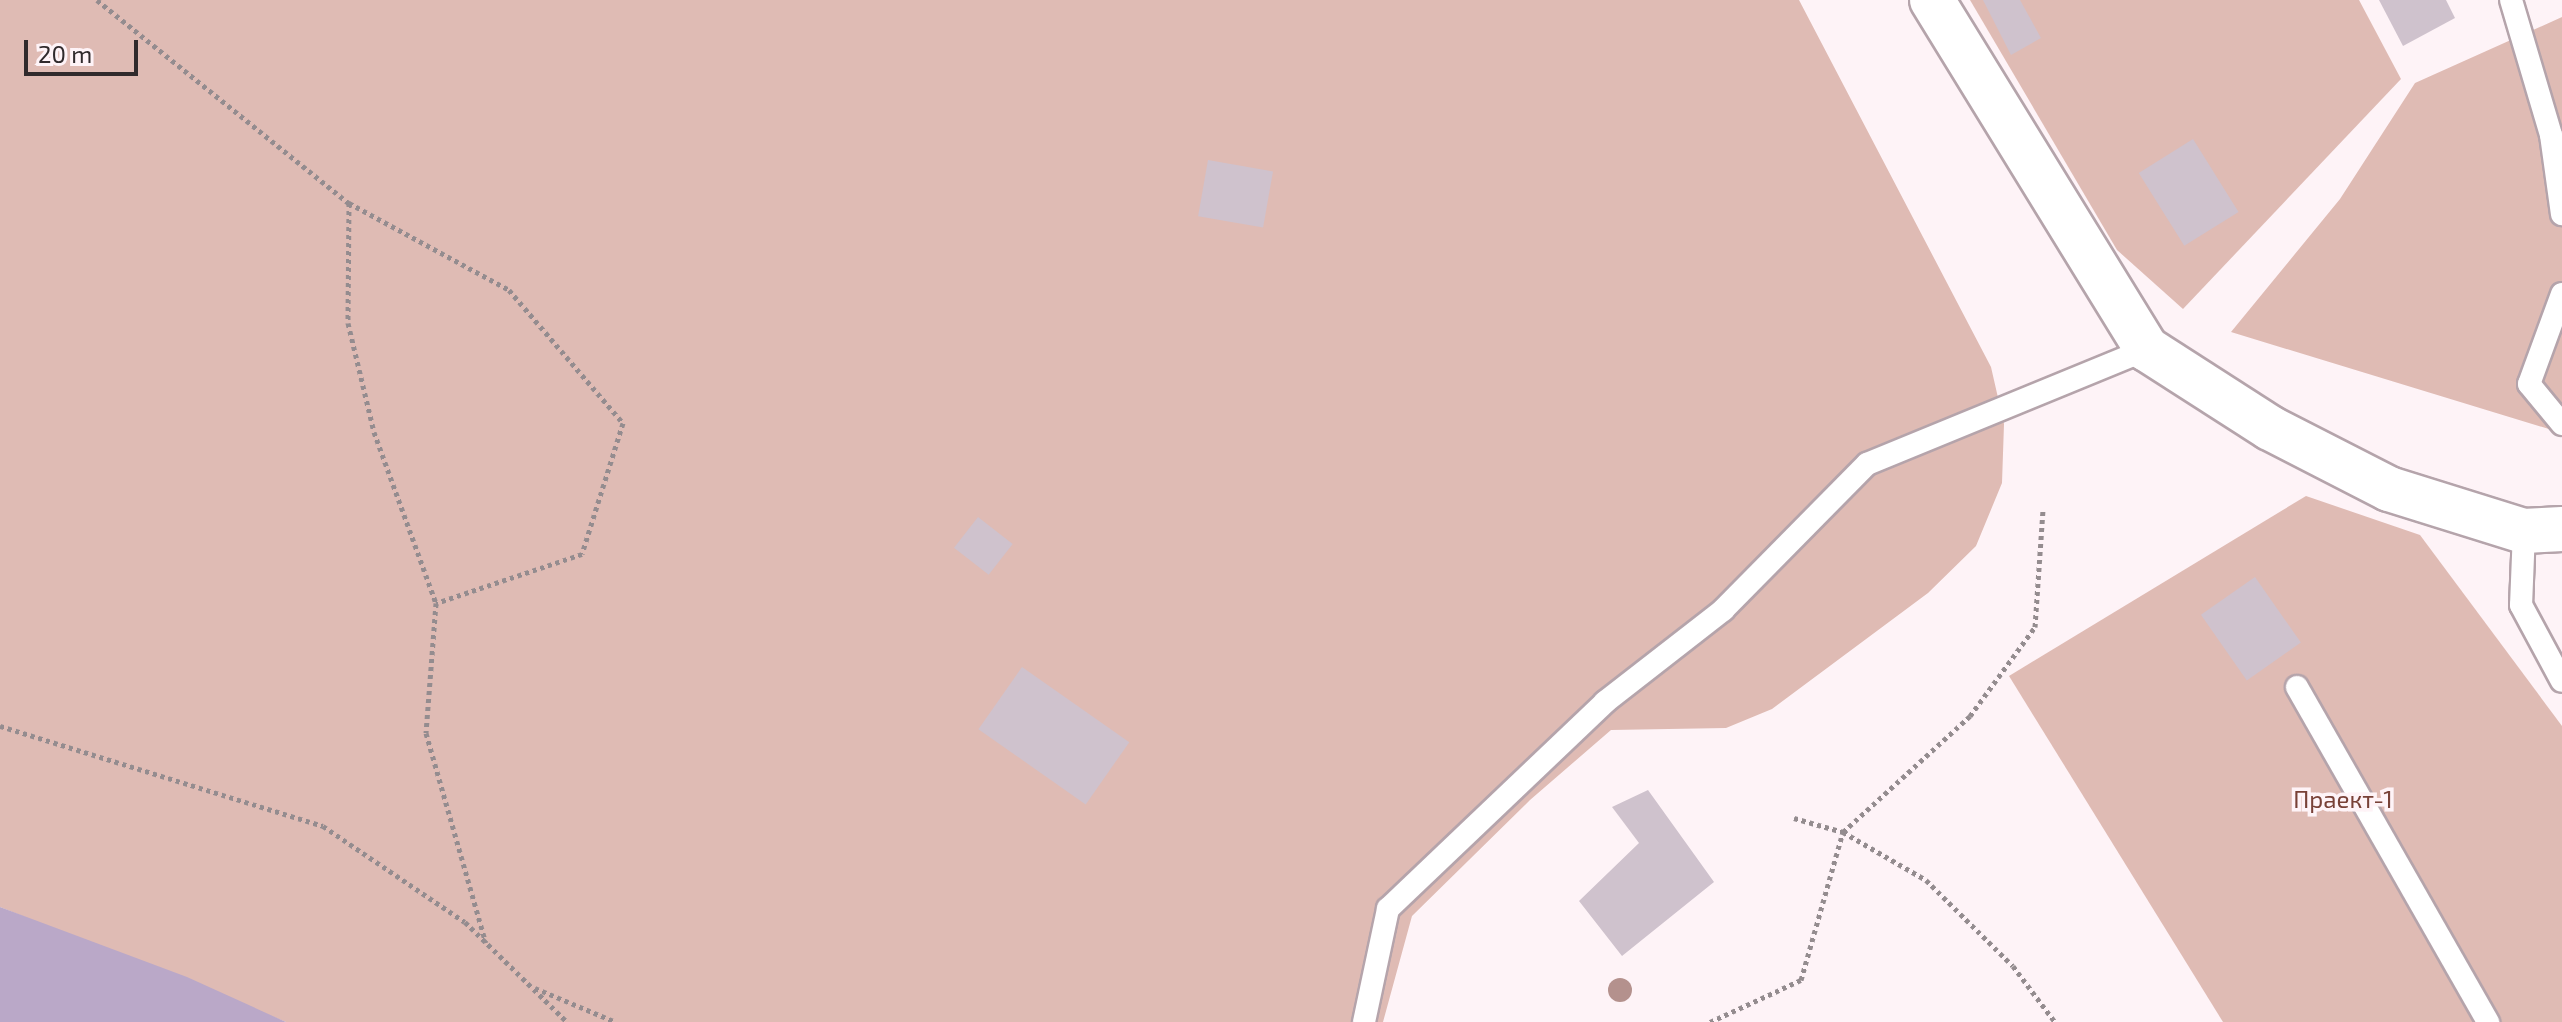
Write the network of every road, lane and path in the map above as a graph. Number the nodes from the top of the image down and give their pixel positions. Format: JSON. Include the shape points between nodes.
{"nodes":[{"id":1,"x":97,"y":0,"type":"edge"},
{"id":2,"x":1932,"y":0,"type":"edge"},
{"id":3,"x":2511,"y":0,"type":"edge"},
{"id":4,"x":349,"y":203,"type":"junction"},
{"id":5,"x":2562,"y":214,"type":"edge"},
{"id":6,"x":2562,"y":294,"type":"edge"},
{"id":7,"x":2147,"y":349,"type":"junction"},
{"id":8,"x":2562,"y":424,"type":"edge"},
{"id":9,"x":2043,"y":510,"type":"dead end"},
{"id":10,"x":2543,"y":530,"type":"edge"},
{"id":11,"x":436,"y":603,"type":"junction"},
{"id":12,"x":2562,"y":681,"type":"edge"},
{"id":13,"x":2297,"y":687,"type":"dead end"},
{"id":14,"x":0,"y":726,"type":"edge"},
{"id":15,"x":1794,"y":818,"type":"dead end"},
{"id":16,"x":1843,"y":832,"type":"junction"},
{"id":17,"x":486,"y":943,"type":"junction"},
{"id":18,"x":530,"y":986,"type":"junction"},
{"id":19,"x":567,"y":1022,"type":"edge"},
{"id":20,"x":616,"y":1022,"type":"edge"},
{"id":21,"x":1364,"y":1022,"type":"edge"},
{"id":22,"x":1710,"y":1022,"type":"edge"},
{"id":23,"x":2055,"y":1022,"type":"edge"},
{"id":24,"x":2488,"y":1022,"type":"edge"}],
"edges":[{"from":1,"to":4,"type":"path"},
{"from":2,"to":7,"type":"street"},
{"from":3,"to":5,"type":"lane","via":[[2551,135]]},
{"from":4,"to":11,"type":"path","via":[[348,323],[374,432]]},
{"from":4,"to":11,"type":"path","via":[[509,290],[623,423],[582,554]]},
{"from":6,"to":8,"type":"lane","via":[[2529,384]]},
{"from":7,"to":10,"type":"street","via":[[2270,428],[2389,489]]},
{"from":7,"to":21,"type":"lane","via":[[1867,464],[1723,610],[1605,702],[1388,909]]},
{"from":9,"to":16,"type":"path","via":[[2035,627],[1970,716]]},
{"from":10,"to":12,"type":"lane","via":[[2521,605]]},
{"from":11,"to":17,"type":"path","via":[[426,733]]},
{"from":13,"to":24,"type":"lane"},
{"from":14,"to":17,"type":"path","via":[[323,826]]},
{"from":15,"to":16,"type":"path"},
{"from":16,"to":22,"type":"path","via":[[1801,980]]},
{"from":16,"to":23,"type":"path","via":[[1926,880],[2013,966]]},
{"from":17,"to":18,"type":"path"},
{"from":18,"to":19,"type":"path"},
{"from":18,"to":20,"type":"path"}]}
